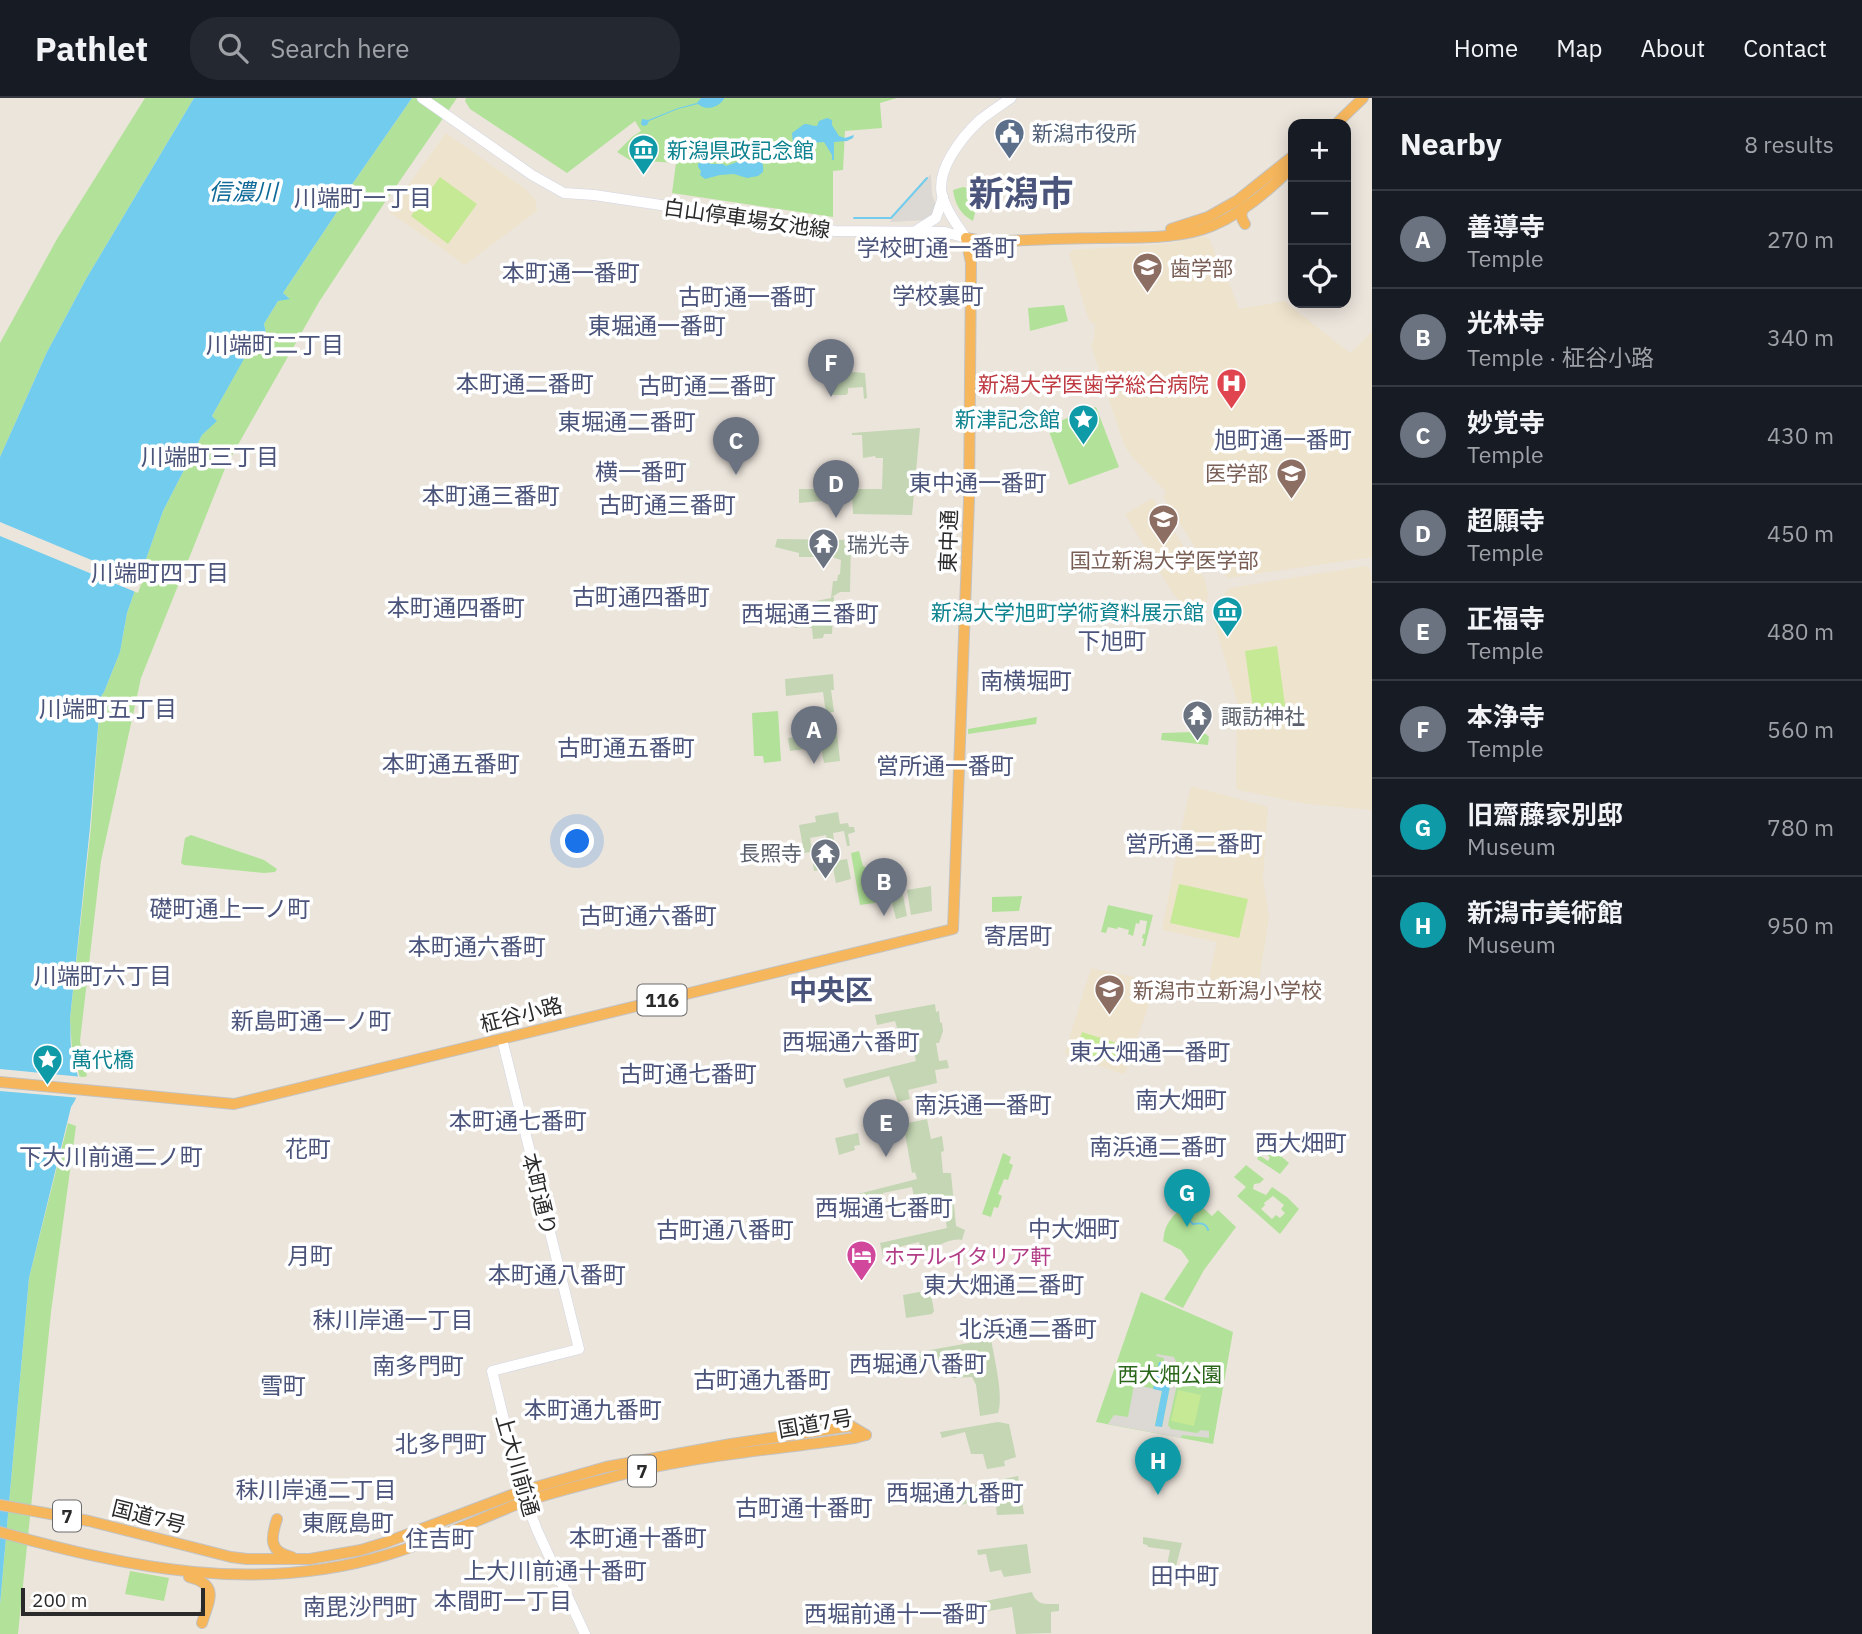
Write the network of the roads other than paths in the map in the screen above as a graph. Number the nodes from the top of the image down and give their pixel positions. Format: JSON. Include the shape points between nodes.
{"nodes":[{"id":1,"x":422,"y":98,"type":"edge"},
{"id":2,"x":1011,"y":98,"type":"edge"},
{"id":3,"x":1363,"y":98,"type":"edge"},
{"id":4,"x":1341,"y":119,"type":"edge"},
{"id":5,"x":1288,"y":160,"type":"edge"},
{"id":6,"x":1288,"y":171,"type":"edge"},
{"id":7,"x":943,"y":197,"type":"junction"},
{"id":8,"x":1244,"y":208,"type":"junction"},
{"id":9,"x":1245,"y":224,"type":"dead end"},
{"id":10,"x":914,"y":232,"type":"junction"},
{"id":11,"x":1141,"y":237,"type":"junction"},
{"id":12,"x":966,"y":238,"type":"junction"},
{"id":13,"x":953,"y":929,"type":"joint"},
{"id":14,"x":502,"y":1039,"type":"junction"},
{"id":15,"x":0,"y":1082,"type":"edge"},
{"id":16,"x":492,"y":1371,"type":"joint"},
{"id":17,"x":524,"y":1496,"type":"junction"},
{"id":18,"x":0,"y":1505,"type":"edge"},
{"id":19,"x":276,"y":1519,"type":"dead end"},
{"id":20,"x":0,"y":1532,"type":"edge"},
{"id":21,"x":247,"y":1559,"type":"junction"},
{"id":22,"x":310,"y":1559,"type":"junction"},
{"id":23,"x":153,"y":1567,"type":"junction"},
{"id":24,"x":236,"y":1574,"type":"junction"},
{"id":25,"x":202,"y":1623,"type":"dead end"},
{"id":26,"x":585,"y":1634,"type":"edge"}],
"edges":[{"from":1,"to":10,"type":"main road","name":"白山停車場女池線","via":[[564,192],[835,232]]},
{"from":2,"to":7,"type":"main road","via":[[979,121],[952,155],[943,173]]},
{"from":3,"to":4,"type":"highway"},
{"from":5,"to":11,"type":"highway","via":[[1225,208]]},
{"from":6,"to":8,"type":"highway"},
{"from":7,"to":10,"type":"main road","via":[[936,218]]},
{"from":7,"to":12,"type":"main road"},
{"from":8,"to":9,"type":"highway","via":[[1241,217]]},
{"from":8,"to":11,"type":"highway","via":[[1194,231]]},
{"from":10,"to":12,"type":"main road","name":"白山停車場女池線","via":[[945,232]]},
{"from":11,"to":12,"type":"highway","via":[[988,242]]},
{"from":12,"to":13,"type":"highway","name":"東中通","number":"116","via":[[972,295],[970,501]]},
{"from":13,"to":14,"type":"highway","name":"柾谷小路","number":"116"},
{"from":14,"to":15,"type":"highway","name":"柾谷小路","via":[[234,1104]]},
{"from":14,"to":16,"type":"main road","name":"本町通り","via":[[579,1349]]},
{"from":16,"to":17,"type":"main road","name":"上大川前通"},
{"from":17,"to":17,"type":"highway","name":"国道7号","number":"7","via":[[606,1467],[731,1444],[851,1426],[866,1435],[677,1463]]},
{"from":17,"to":22,"type":"highway","name":"国道7号","number":"7","via":[[361,1550]]},
{"from":17,"to":24,"type":"highway","name":"国道7号","number":"7","via":[[427,1543],[358,1563],[304,1572]]},
{"from":17,"to":26,"type":"main road","name":"上大川前通"},
{"from":18,"to":21,"type":"highway","name":"国道7号","number":"7"},
{"from":19,"to":22,"type":"highway","via":[[272,1536],[277,1550]]},
{"from":20,"to":23,"type":"highway","name":"国道7号","number":"7"},
{"from":21,"to":22,"type":"highway","name":"国道7号","number":"7"},
{"from":21,"to":24,"type":"highway"},
{"from":23,"to":24,"type":"highway","name":"国道7号","number":"7"},
{"from":23,"to":25,"type":"highway","via":[[206,1584],[210,1597]]}]}
